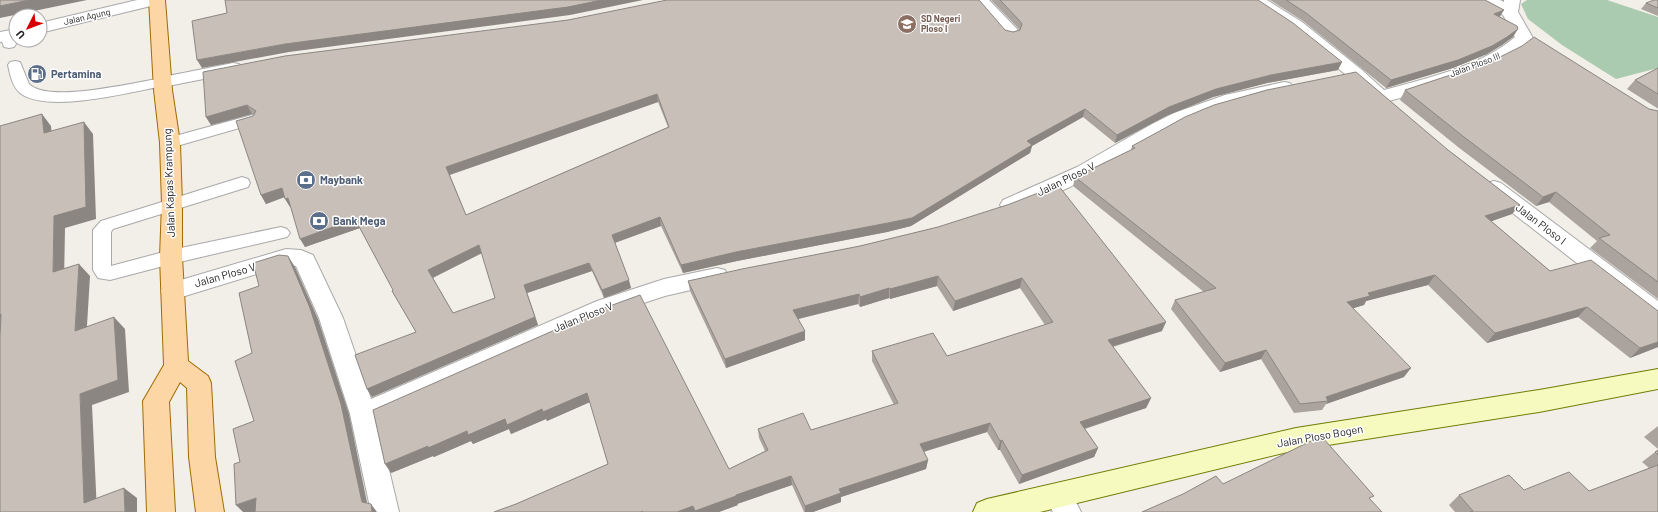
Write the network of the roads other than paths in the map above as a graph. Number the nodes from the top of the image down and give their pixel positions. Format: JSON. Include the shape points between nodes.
{"nodes":[{"id":1,"x":157,"y":0,"type":"edge"},
{"id":2,"x":980,"y":0,"type":"edge"},
{"id":3,"x":1256,"y":0,"type":"edge"},
{"id":4,"x":1488,"y":0,"type":"edge"},
{"id":5,"x":1511,"y":6,"type":"edge"},
{"id":6,"x":48,"y":26,"type":"edge"},
{"id":7,"x":1521,"y":32,"type":"junction"},
{"id":8,"x":1011,"y":33,"type":"edge"},
{"id":9,"x":1541,"y":45,"type":"edge"},
{"id":10,"x":15,"y":65,"type":"dead end"},
{"id":11,"x":248,"y":65,"type":"edge"},
{"id":12,"x":1356,"y":74,"type":"junction"},
{"id":13,"x":1334,"y":78,"type":"edge"},
{"id":14,"x":163,"y":82,"type":"junction"},
{"id":15,"x":1304,"y":84,"type":"edge"},
{"id":16,"x":1382,"y":97,"type":"junction"},
{"id":17,"x":1401,"y":112,"type":"edge"},
{"id":18,"x":252,"y":120,"type":"edge"},
{"id":19,"x":170,"y":142,"type":"junction"},
{"id":20,"x":1481,"y":178,"type":"edge"},
{"id":21,"x":242,"y":183,"type":"dead end"},
{"id":22,"x":172,"y":204,"type":"junction"},
{"id":23,"x":992,"y":211,"type":"edge"},
{"id":24,"x":281,"y":233,"type":"dead end"},
{"id":25,"x":170,"y":257,"type":"junction"},
{"id":26,"x":734,"y":272,"type":"edge"},
{"id":27,"x":172,"y":291,"type":"junction"},
{"id":28,"x":1658,"y":314,"type":"edge"},
{"id":29,"x":176,"y":366,"type":"junction"},
{"id":30,"x":1655,"y":383,"type":"edge"},
{"id":31,"x":363,"y":414,"type":"junction"},
{"id":32,"x":1062,"y":504,"type":"edge"},
{"id":33,"x":161,"y":512,"type":"edge"},
{"id":34,"x":210,"y":512,"type":"edge"},
{"id":35,"x":385,"y":512,"type":"edge"},
{"id":36,"x":987,"y":512,"type":"edge"}],
"edges":[{"from":1,"to":6,"type":"street","name":"Jalan Agung"},
{"from":1,"to":14,"type":"main road","name":"Jalan Kapas Krampung"},
{"from":2,"to":8,"type":"street"},
{"from":3,"to":12,"type":"street","via":[[1296,26]]},
{"from":4,"to":5,"type":"street"},
{"from":5,"to":7,"type":"street"},
{"from":7,"to":9,"type":"street"},
{"from":7,"to":16,"type":"street","name":"Jalan Ploso III","via":[[1524,38],[1520,44],[1495,58]]},
{"from":10,"to":14,"type":"lane","via":[[18,80],[26,90],[46,98],[62,98]]},
{"from":11,"to":14,"type":"street"},
{"from":12,"to":13,"type":"street"},
{"from":12,"to":16,"type":"street"},
{"from":14,"to":19,"type":"main road","name":"Jalan Kapas Krampung"},
{"from":15,"to":23,"type":"street","name":"Jalan Ploso V","via":[[1252,93],[1202,108],[1050,188]]},
{"from":16,"to":17,"type":"street"},
{"from":18,"to":19,"type":"lane"},
{"from":19,"to":22,"type":"main road","name":"Jalan Kapas Krampung"},
{"from":20,"to":28,"type":"street","name":"Jalan Ploso I"},
{"from":21,"to":22,"type":"lane"},
{"from":22,"to":25,"type":"main road","name":"Jalan Kapas Krampung"},
{"from":22,"to":25,"type":"lane","via":[[106,225],[102,230],[102,270],[104,273],[110,273]]},
{"from":24,"to":25,"type":"lane"},
{"from":25,"to":27,"type":"main road","name":"Jalan Kapas Krampung"},
{"from":26,"to":31,"type":"street","name":"Jalan Ploso V","via":[[664,288],[605,307]]},
{"from":27,"to":29,"type":"main road","name":"Jalan Kapas Krampung"},
{"from":27,"to":31,"type":"street","name":"Jalan Ploso V","via":[[286,258],[301,258],[305,261],[331,318]]},
{"from":29,"to":33,"type":"main road","via":[[156,401]]},
{"from":29,"to":34,"type":"main road","via":[[199,383],[202,457]]},
{"from":30,"to":32,"type":"street","name":"Jalan Ploso Bogen","via":[[1296,439]]},
{"from":31,"to":35,"type":"street","name":"Jalan Ploso V"},
{"from":32,"to":36,"type":"street","name":"Jalan Ploso Bogen"}]}
